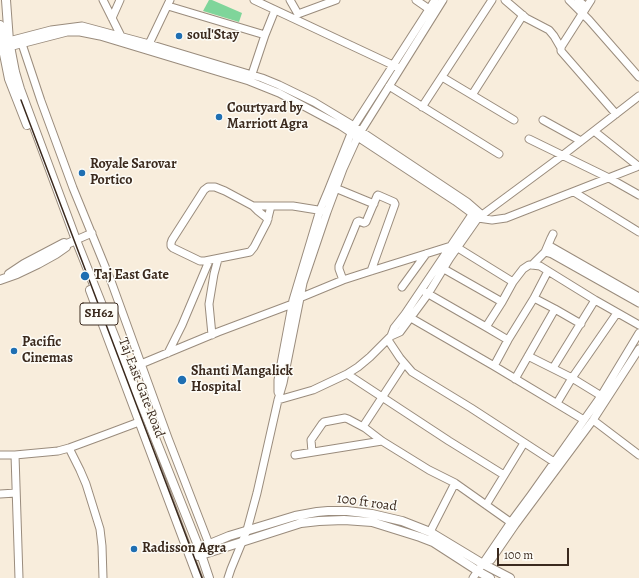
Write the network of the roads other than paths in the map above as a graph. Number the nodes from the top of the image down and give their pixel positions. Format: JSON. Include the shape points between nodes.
{"nodes":[{"id":1,"x":6,"y":0,"type":"edge"},
{"id":2,"x":102,"y":0,"type":"edge"},
{"id":3,"x":120,"y":0,"type":"edge"},
{"id":4,"x":254,"y":0,"type":"edge"},
{"id":5,"x":290,"y":0,"type":"edge"},
{"id":6,"x":336,"y":0,"type":"edge"},
{"id":7,"x":416,"y":0,"type":"edge"},
{"id":8,"x":435,"y":0,"type":"edge"},
{"id":9,"x":444,"y":0,"type":"edge"},
{"id":10,"x":492,"y":0,"type":"edge"},
{"id":11,"x":505,"y":0,"type":"edge"},
{"id":12,"x":569,"y":0,"type":"edge"},
{"id":13,"x":578,"y":0,"type":"edge"},
{"id":14,"x":591,"y":0,"type":"edge"},
{"id":15,"x":169,"y":3,"type":"edge"},
{"id":16,"x":429,"y":8,"type":"junction"},
{"id":17,"x":275,"y":10,"type":"junction"},
{"id":18,"x":584,"y":10,"type":"junction"},
{"id":19,"x":523,"y":15,"type":"junction"},
{"id":20,"x":112,"y":18,"type":"junction"},
{"id":21,"x":0,"y":26,"type":"edge"},
{"id":22,"x":265,"y":35,"type":"junction"},
{"id":23,"x":121,"y":36,"type":"junction"},
{"id":24,"x":5,"y":44,"type":"edge"},
{"id":25,"x":22,"y":44,"type":"junction"},
{"id":26,"x":149,"y":44,"type":"junction"},
{"id":27,"x":560,"y":48,"type":"junction"},
{"id":28,"x":393,"y":65,"type":"junction"},
{"id":29,"x":400,"y":69,"type":"junction"},
{"id":30,"x":252,"y":74,"type":"junction"},
{"id":31,"x":442,"y":77,"type":"junction"},
{"id":32,"x":639,"y":77,"type":"edge"},
{"id":33,"x":389,"y":86,"type":"junction"},
{"id":34,"x":472,"y":95,"type":"junction"},
{"id":35,"x":639,"y":96,"type":"edge"},
{"id":36,"x":422,"y":107,"type":"junction"},
{"id":37,"x":616,"y":114,"type":"junction"},
{"id":38,"x":514,"y":120,"type":"dead end"},
{"id":39,"x":543,"y":120,"type":"dead end"},
{"id":40,"x":356,"y":131,"type":"junction"},
{"id":41,"x":594,"y":131,"type":"junction"},
{"id":42,"x":529,"y":139,"type":"dead end"},
{"id":43,"x":581,"y":141,"type":"junction"},
{"id":44,"x":499,"y":154,"type":"dead end"},
{"id":45,"x":563,"y":155,"type":"junction"},
{"id":46,"x":639,"y":166,"type":"edge"},
{"id":47,"x":609,"y":178,"type":"junction"},
{"id":48,"x":340,"y":190,"type":"dead end"},
{"id":49,"x":574,"y":192,"type":"junction"},
{"id":50,"x":639,"y":195,"type":"edge"},
{"id":51,"x":374,"y":204,"type":"junction"},
{"id":52,"x":253,"y":206,"type":"junction"},
{"id":53,"x":271,"y":206,"type":"junction"},
{"id":54,"x":324,"y":211,"type":"junction"},
{"id":55,"x":477,"y":214,"type":"junction"},
{"id":56,"x":268,"y":219,"type":"junction"},
{"id":57,"x":639,"y":232,"type":"edge"},
{"id":58,"x":92,"y":233,"type":"junction"},
{"id":59,"x":553,"y":234,"type":"dead end"},
{"id":60,"x":72,"y":242,"type":"junction"},
{"id":61,"x":454,"y":247,"type":"junction"},
{"id":62,"x":546,"y":248,"type":"junction"},
{"id":63,"x":426,"y":254,"type":"junction"},
{"id":64,"x":218,"y":259,"type":"junction"},
{"id":65,"x":209,"y":261,"type":"junction"},
{"id":66,"x":532,"y":265,"type":"junction"},
{"id":67,"x":444,"y":269,"type":"junction"},
{"id":68,"x":371,"y":271,"type":"junction"},
{"id":69,"x":548,"y":271,"type":"junction"},
{"id":70,"x":2,"y":279,"type":"edge"},
{"id":71,"x":343,"y":280,"type":"junction"},
{"id":72,"x":514,"y":282,"type":"junction"},
{"id":73,"x":402,"y":287,"type":"dead end"},
{"id":74,"x":422,"y":289,"type":"junction"},
{"id":75,"x":428,"y":294,"type":"junction"},
{"id":76,"x":639,"y":297,"type":"edge"},
{"id":77,"x":534,"y":298,"type":"junction"},
{"id":78,"x":595,"y":300,"type":"junction"},
{"id":79,"x":296,"y":301,"type":"junction"},
{"id":80,"x":502,"y":302,"type":"junction"},
{"id":81,"x":639,"y":303,"type":"edge"},
{"id":82,"x":556,"y":309,"type":"junction"},
{"id":83,"x":617,"y":313,"type":"junction"},
{"id":84,"x":408,"y":316,"type":"junction"},
{"id":85,"x":580,"y":324,"type":"junction"},
{"id":86,"x":639,"y":325,"type":"edge"},
{"id":87,"x":486,"y":327,"type":"junction"},
{"id":88,"x":639,"y":333,"type":"edge"},
{"id":89,"x":212,"y":335,"type":"junction"},
{"id":90,"x":390,"y":338,"type":"junction"},
{"id":91,"x":508,"y":340,"type":"junction"},
{"id":92,"x":639,"y":348,"type":"edge"},
{"id":93,"x":168,"y":353,"type":"junction"},
{"id":94,"x":528,"y":356,"type":"junction"},
{"id":95,"x":141,"y":364,"type":"junction"},
{"id":96,"x":404,"y":364,"type":"junction"},
{"id":97,"x":494,"y":366,"type":"junction"},
{"id":98,"x":553,"y":368,"type":"junction"},
{"id":99,"x":129,"y":372,"type":"junction"},
{"id":100,"x":347,"y":374,"type":"junction"},
{"id":101,"x":572,"y":378,"type":"junction"},
{"id":102,"x":515,"y":379,"type":"junction"},
{"id":103,"x":382,"y":396,"type":"junction"},
{"id":104,"x":604,"y":397,"type":"junction"},
{"id":105,"x":278,"y":400,"type":"junction"},
{"id":106,"x":557,"y":403,"type":"junction"},
{"id":107,"x":584,"y":420,"type":"junction"},
{"id":108,"x":593,"y":420,"type":"junction"},
{"id":109,"x":139,"y":422,"type":"junction"},
{"id":110,"x":364,"y":428,"type":"junction"},
{"id":111,"x":382,"y":441,"type":"junction"},
{"id":112,"x":524,"y":443,"type":"junction"},
{"id":113,"x":68,"y":448,"type":"junction"},
{"id":114,"x":312,"y":452,"type":"junction"},
{"id":115,"x":0,"y":455,"type":"edge"},
{"id":116,"x":15,"y":455,"type":"junction"},
{"id":117,"x":295,"y":455,"type":"dead end"},
{"id":118,"x":639,"y":455,"type":"edge"},
{"id":119,"x":554,"y":462,"type":"junction"},
{"id":120,"x":504,"y":475,"type":"junction"},
{"id":121,"x":455,"y":483,"type":"junction"},
{"id":122,"x":16,"y":493,"type":"junction"},
{"id":123,"x":0,"y":494,"type":"edge"},
{"id":124,"x":486,"y":505,"type":"junction"},
{"id":125,"x":513,"y":524,"type":"junction"},
{"id":126,"x":247,"y":530,"type":"junction"},
{"id":127,"x":430,"y":532,"type":"junction"},
{"id":128,"x":241,"y":543,"type":"junction"},
{"id":129,"x":209,"y":544,"type":"junction"},
{"id":130,"x":200,"y":552,"type":"junction"},
{"id":131,"x":190,"y":555,"type":"junction"},
{"id":132,"x":485,"y":565,"type":"junction"},
{"id":133,"x":478,"y":575,"type":"edge"},
{"id":134,"x":20,"y":578,"type":"edge"},
{"id":135,"x":103,"y":578,"type":"edge"},
{"id":136,"x":198,"y":578,"type":"edge"},
{"id":137,"x":209,"y":578,"type":"edge"},
{"id":138,"x":228,"y":578,"type":"edge"},
{"id":139,"x":490,"y":578,"type":"edge"},
{"id":140,"x":510,"y":578,"type":"edge"}],
"edges":[{"from":1,"to":24,"type":"main road","number":"SH62"},
{"from":2,"to":20,"type":"street"},
{"from":3,"to":20,"type":"street"},
{"from":4,"to":17,"type":"street"},
{"from":5,"to":6,"type":"street","via":[[298,14]]},
{"from":7,"to":16,"type":"street"},
{"from":8,"to":16,"type":"street"},
{"from":9,"to":29,"type":"street"},
{"from":10,"to":31,"type":"street"},
{"from":11,"to":19,"type":"street"},
{"from":12,"to":18,"type":"street"},
{"from":13,"to":18,"type":"street"},
{"from":14,"to":18,"type":"street"},
{"from":15,"to":22,"type":"street"},
{"from":15,"to":26,"type":"street"},
{"from":16,"to":28,"type":"street"},
{"from":17,"to":22,"type":"street"},
{"from":17,"to":28,"type":"street"},
{"from":18,"to":27,"type":"street"},
{"from":18,"to":32,"type":"street"},
{"from":19,"to":27,"type":"street","via":[[550,30]]},
{"from":19,"to":34,"type":"street"},
{"from":20,"to":23,"type":"street"},
{"from":21,"to":24,"type":"main road","number":"SH62"},
{"from":22,"to":30,"type":"street"},
{"from":23,"to":24,"type":"street","via":[[82,26],[51,30]]},
{"from":23,"to":26,"type":"street"},
{"from":24,"to":25,"type":"street"},
{"from":24,"to":60,"type":"main road","number":"SH62"},
{"from":25,"to":40,"type":"street","via":[[67,32],[100,36],[259,84],[341,126]]},
{"from":25,"to":58,"type":"street","via":[[73,188]]},
{"from":26,"to":30,"type":"street"},
{"from":27,"to":37,"type":"street"},
{"from":28,"to":29,"type":"street"},
{"from":28,"to":40,"type":"street"},
{"from":29,"to":33,"type":"street"},
{"from":30,"to":40,"type":"street","via":[[314,102]]},
{"from":31,"to":34,"type":"street"},
{"from":31,"to":36,"type":"street"},
{"from":33,"to":36,"type":"street"},
{"from":33,"to":40,"type":"street"},
{"from":34,"to":38,"type":"street"},
{"from":35,"to":37,"type":"street"},
{"from":36,"to":44,"type":"street"},
{"from":37,"to":41,"type":"street"},
{"from":39,"to":43,"type":"street"},
{"from":40,"to":54,"type":"street","via":[[343,169]]},
{"from":40,"to":55,"type":"street","via":[[467,202]]},
{"from":41,"to":43,"type":"street"},
{"from":41,"to":46,"type":"street"},
{"from":42,"to":45,"type":"street"},
{"from":43,"to":45,"type":"street"},
{"from":45,"to":47,"type":"street"},
{"from":45,"to":55,"type":"street"},
{"from":46,"to":47,"type":"street"},
{"from":47,"to":49,"type":"street"},
{"from":47,"to":50,"type":"street"},
{"from":48,"to":51,"type":"street"},
{"from":49,"to":55,"type":"street","via":[[499,220]]},
{"from":49,"to":57,"type":"street"},
{"from":51,"to":68,"type":"street","via":[[378,195],[395,204]]},
{"from":51,"to":71,"type":"street","via":[[366,222],[357,222],[339,266]]},
{"from":52,"to":53,"type":"street"},
{"from":52,"to":56,"type":"street"},
{"from":52,"to":65,"type":"street","via":[[215,187],[204,190],[171,246],[200,260]]},
{"from":53,"to":54,"type":"street","via":[[293,206]]},
{"from":53,"to":56,"type":"street"},
{"from":54,"to":79,"type":"street"},
{"from":55,"to":61,"type":"street"},
{"from":56,"to":64,"type":"street","via":[[250,252]]},
{"from":58,"to":60,"type":"street"},
{"from":58,"to":95,"type":"street"},
{"from":59,"to":62,"type":"street"},
{"from":60,"to":70,"type":"main road","via":[[38,264]]},
{"from":60,"to":99,"type":"main road","number":"SH62"},
{"from":60,"to":109,"type":"main road","name":"Taj East Gate Road","number":"SH62"},
{"from":61,"to":63,"type":"street"},
{"from":61,"to":67,"type":"street"},
{"from":61,"to":72,"type":"street"},
{"from":61,"to":74,"type":"street"},
{"from":62,"to":66,"type":"street"},
{"from":62,"to":76,"type":"street"},
{"from":62,"to":81,"type":"street","via":[[552,254]]},
{"from":63,"to":68,"type":"street"},
{"from":63,"to":73,"type":"street"},
{"from":64,"to":65,"type":"street"},
{"from":64,"to":89,"type":"street","via":[[209,304]]},
{"from":65,"to":93,"type":"street"},
{"from":66,"to":69,"type":"street"},
{"from":66,"to":72,"type":"street","via":[[523,269]]},
{"from":67,"to":75,"type":"street"},
{"from":67,"to":80,"type":"street"},
{"from":68,"to":71,"type":"street"},
{"from":69,"to":77,"type":"street"},
{"from":69,"to":78,"type":"street"},
{"from":71,"to":79,"type":"street"},
{"from":72,"to":80,"type":"street"},
{"from":74,"to":75,"type":"street"},
{"from":74,"to":84,"type":"street"},
{"from":75,"to":84,"type":"street"},
{"from":75,"to":87,"type":"street"},
{"from":77,"to":82,"type":"street"},
{"from":77,"to":91,"type":"street"},
{"from":78,"to":83,"type":"street"},
{"from":78,"to":85,"type":"street"},
{"from":79,"to":89,"type":"street"},
{"from":79,"to":105,"type":"street","via":[[278,380]]},
{"from":80,"to":87,"type":"street"},
{"from":82,"to":85,"type":"street"},
{"from":82,"to":94,"type":"street"},
{"from":83,"to":86,"type":"street"},
{"from":83,"to":101,"type":"street"},
{"from":84,"to":90,"type":"street","via":[[400,332]]},
{"from":84,"to":97,"type":"street"},
{"from":85,"to":98,"type":"street"},
{"from":87,"to":91,"type":"street"},
{"from":88,"to":104,"type":"street"},
{"from":89,"to":93,"type":"street"},
{"from":90,"to":96,"type":"street"},
{"from":90,"to":100,"type":"street"},
{"from":91,"to":97,"type":"street"},
{"from":92,"to":104,"type":"street"},
{"from":93,"to":95,"type":"street"},
{"from":94,"to":98,"type":"street"},
{"from":94,"to":102,"type":"street"},
{"from":95,"to":99,"type":"street"},
{"from":95,"to":129,"type":"street"},
{"from":96,"to":103,"type":"street"},
{"from":96,"to":112,"type":"street","via":[[412,372]]},
{"from":97,"to":102,"type":"street"},
{"from":98,"to":101,"type":"street"},
{"from":99,"to":130,"type":"main road","number":"SH62"},
{"from":100,"to":103,"type":"street"},
{"from":100,"to":105,"type":"street","via":[[313,390]]},
{"from":101,"to":104,"type":"street"},
{"from":101,"to":106,"type":"street"},
{"from":102,"to":106,"type":"street"},
{"from":103,"to":110,"type":"street"},
{"from":103,"to":120,"type":"street"},
{"from":104,"to":107,"type":"street"},
{"from":104,"to":108,"type":"street"},
{"from":105,"to":126,"type":"street"},
{"from":106,"to":107,"type":"street"},
{"from":107,"to":119,"type":"street"},
{"from":108,"to":118,"type":"street"},
{"from":108,"to":125,"type":"street"},
{"from":109,"to":113,"type":"street"},
{"from":109,"to":131,"type":"main road","name":"Taj East Gate Road","number":"SH62"},
{"from":110,"to":111,"type":"street"},
{"from":110,"to":114,"type":"street","via":[[345,418],[324,422],[311,440]]},
{"from":111,"to":114,"type":"street"},
{"from":111,"to":121,"type":"street"},
{"from":112,"to":119,"type":"street"},
{"from":112,"to":120,"type":"street"},
{"from":113,"to":116,"type":"street"},
{"from":113,"to":135,"type":"street","via":[[86,484],[100,529]]},
{"from":114,"to":117,"type":"street"},
{"from":115,"to":116,"type":"street"},
{"from":116,"to":122,"type":"street"},
{"from":119,"to":125,"type":"street"},
{"from":120,"to":124,"type":"street"},
{"from":121,"to":124,"type":"street"},
{"from":121,"to":127,"type":"street"},
{"from":122,"to":123,"type":"street"},
{"from":122,"to":134,"type":"street"},
{"from":124,"to":125,"type":"street"},
{"from":125,"to":132,"type":"street"},
{"from":126,"to":127,"type":"main road","name":"100 ft road","via":[[295,516],[347,511],[402,521]]},
{"from":126,"to":128,"type":"street"},
{"from":126,"to":129,"type":"main road","name":"100 ft road"},
{"from":127,"to":132,"type":"main road","name":"100 ft road"},
{"from":128,"to":130,"type":"main road","name":"100 ft road"},
{"from":128,"to":133,"type":"main road","name":"100 ft road","via":[[301,523],[344,520],[372,522],[433,542]]},
{"from":128,"to":138,"type":"street"},
{"from":129,"to":130,"type":"main road","name":"100 ft road"},
{"from":130,"to":131,"type":"main road","name":"100 ft road"},
{"from":130,"to":137,"type":"main road","number":"SH62"},
{"from":131,"to":136,"type":"main road","name":"Taj East Gate Road","number":"SH62"},
{"from":132,"to":133,"type":"street"},
{"from":132,"to":140,"type":"main road","name":"100 ft road"},
{"from":133,"to":139,"type":"main road","name":"100 ft road"}]}
